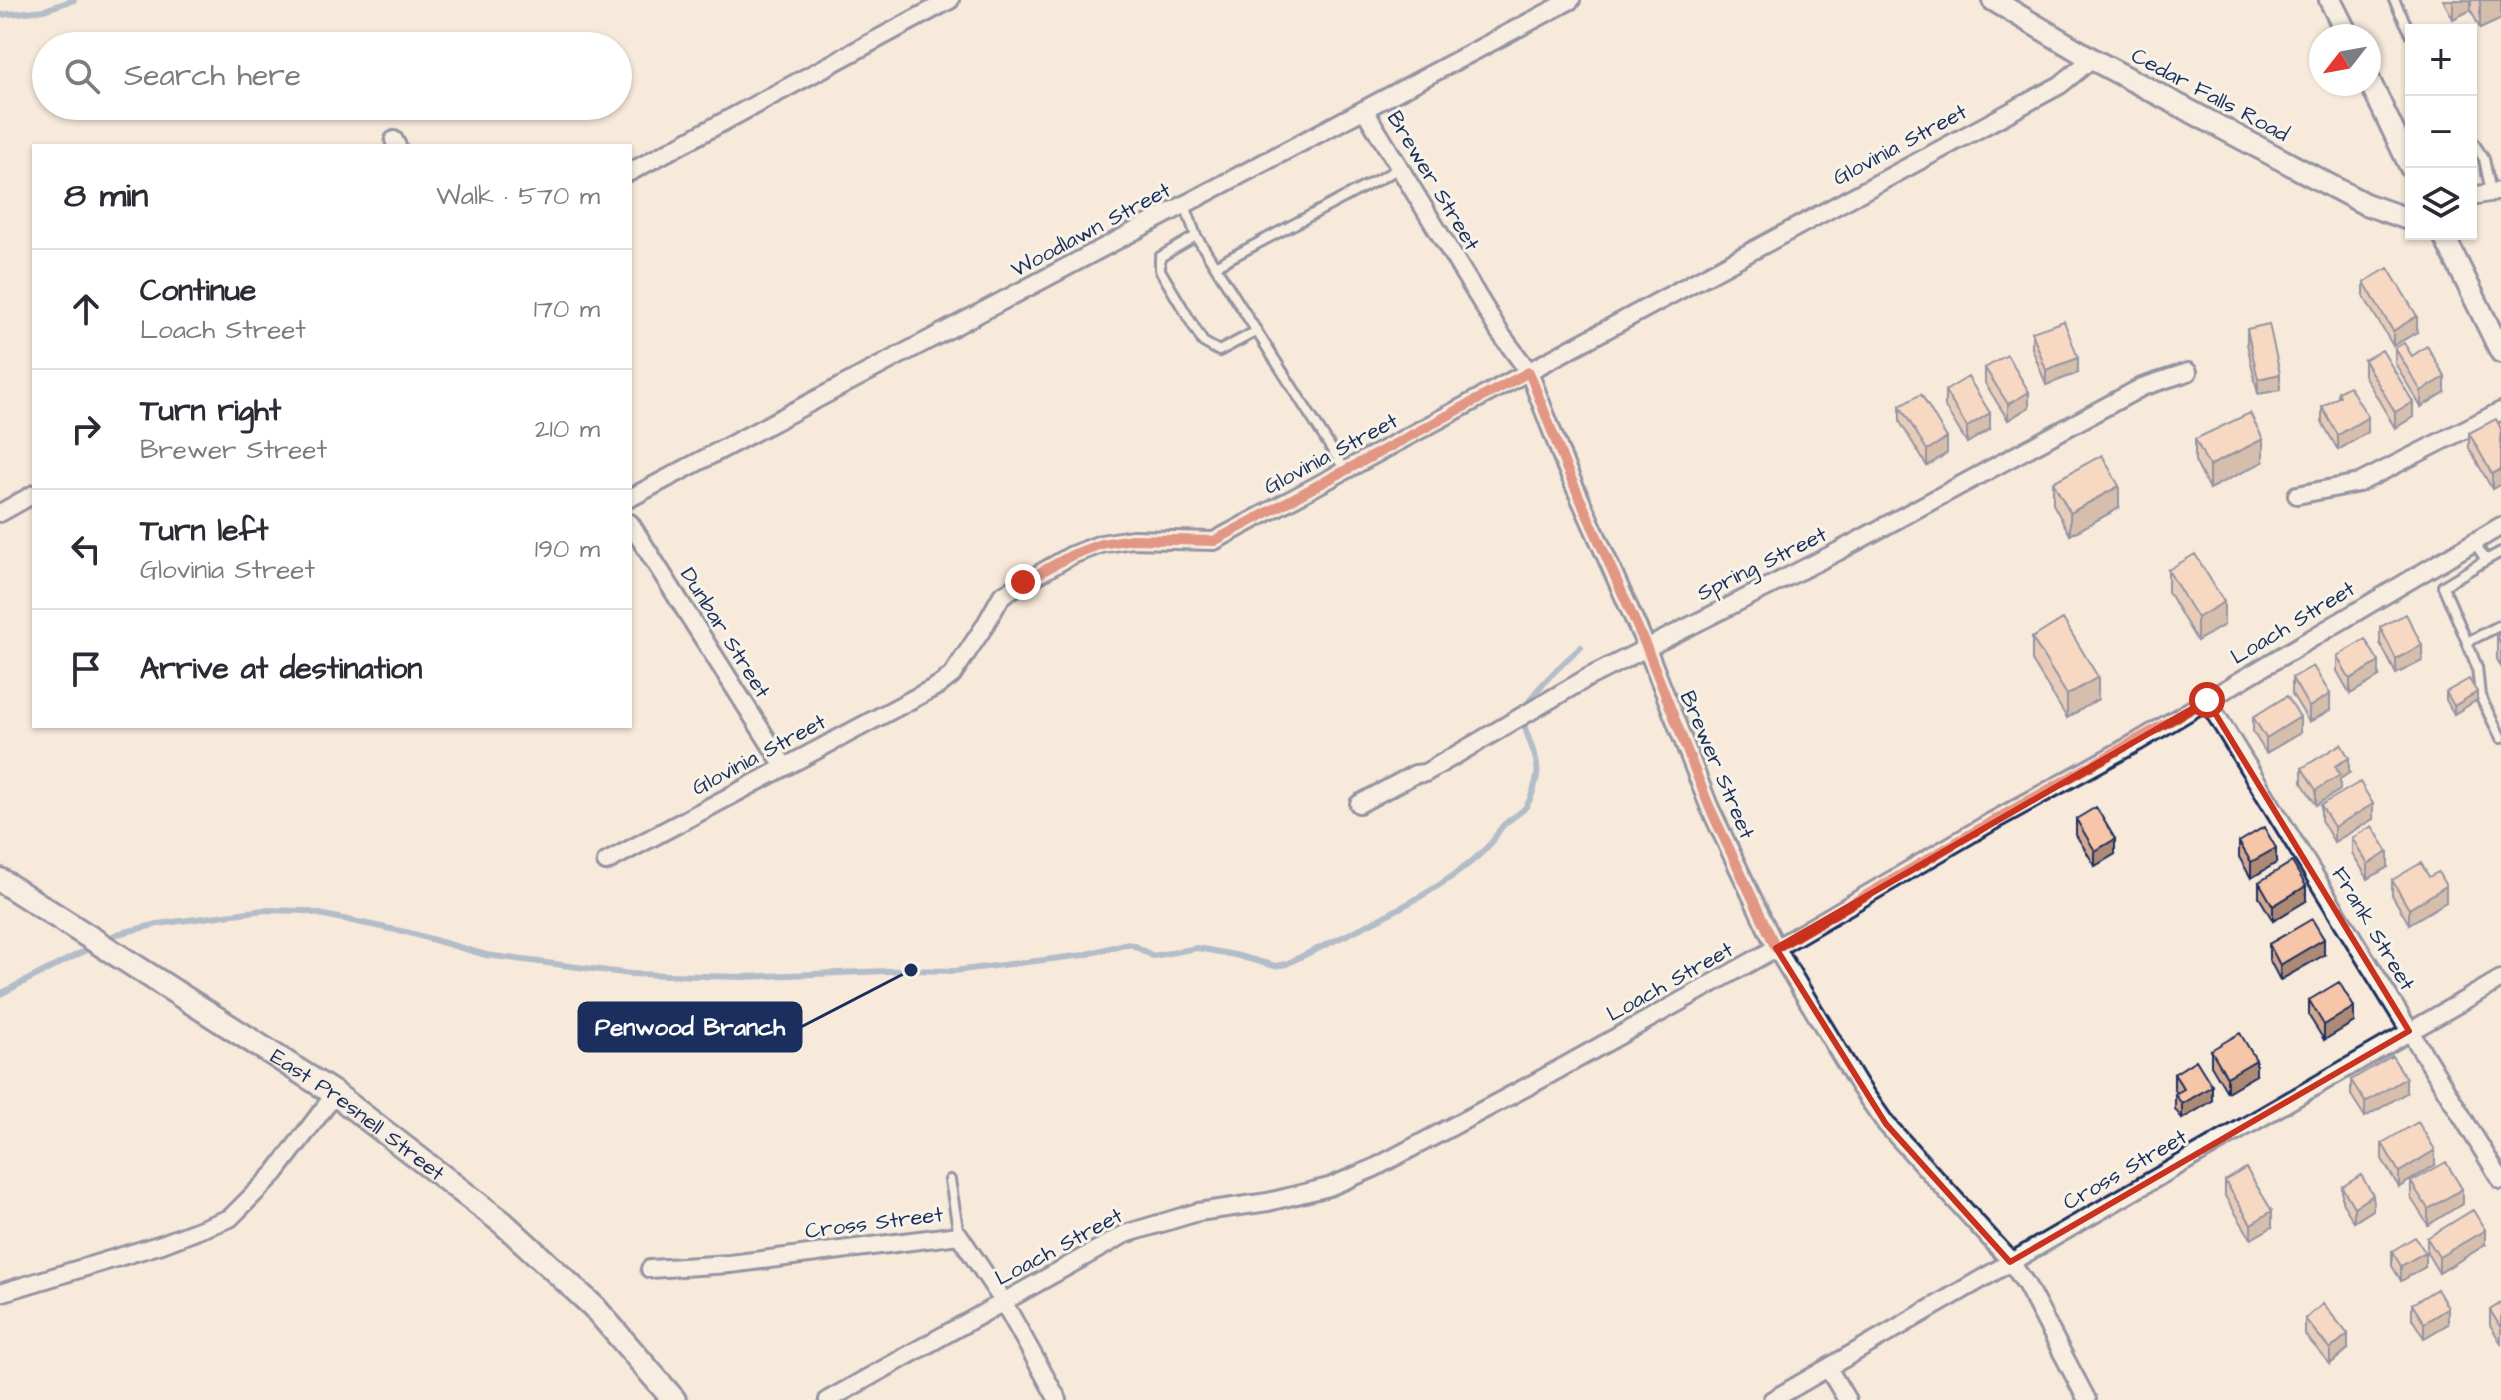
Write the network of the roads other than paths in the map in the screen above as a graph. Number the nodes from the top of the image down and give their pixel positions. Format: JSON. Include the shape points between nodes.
{"nodes":[{"id":1,"x":950,"y":0,"type":"edge"},
{"id":2,"x":1571,"y":0,"type":"edge"},
{"id":3,"x":1993,"y":0,"type":"edge"},
{"id":4,"x":2330,"y":0,"type":"edge"},
{"id":5,"x":2394,"y":0,"type":"edge"},
{"id":6,"x":2342,"y":24,"type":"edge"},
{"id":7,"x":2406,"y":24,"type":"edge"},
{"id":8,"x":2092,"y":59,"type":"junction"},
{"id":9,"x":2377,"y":96,"type":"edge"},
{"id":10,"x":1365,"y":111,"type":"junction"},
{"id":11,"x":2477,"y":148,"type":"edge"},
{"id":12,"x":2405,"y":155,"type":"edge"},
{"id":13,"x":1400,"y":168,"type":"junction"},
{"id":14,"x":632,"y":171,"type":"edge"},
{"id":15,"x":2496,"y":192,"type":"edge"},
{"id":16,"x":1185,"y":205,"type":"junction"},
{"id":17,"x":2405,"y":218,"type":"edge"},
{"id":18,"x":1196,"y":236,"type":"junction"},
{"id":19,"x":2446,"y":240,"type":"edge"},
{"id":20,"x":1215,"y":266,"type":"junction"},
{"id":21,"x":1257,"y":331,"type":"junction"},
{"id":22,"x":2501,"y":352,"type":"edge"},
{"id":23,"x":1529,"y":372,"type":"junction"},
{"id":24,"x":2188,"y":372,"type":"dead end"},
{"id":25,"x":2501,"y":411,"type":"edge"},
{"id":26,"x":1346,"y":471,"type":"junction"},
{"id":27,"x":32,"y":495,"type":"edge"},
{"id":28,"x":2297,"y":495,"type":"dead end"},
{"id":29,"x":632,"y":497,"type":"edge"},
{"id":30,"x":0,"y":513,"type":"edge"},
{"id":31,"x":632,"y":526,"type":"edge"},
{"id":32,"x":2501,"y":526,"type":"edge"},
{"id":33,"x":2473,"y":542,"type":"junction"},
{"id":34,"x":2501,"y":552,"type":"edge"},
{"id":35,"x":2486,"y":560,"type":"junction"},
{"id":36,"x":2501,"y":625,"type":"edge"},
{"id":37,"x":2467,"y":642,"type":"junction"},
{"id":38,"x":1646,"y":646,"type":"junction"},
{"id":39,"x":2207,"y":700,"type":"junction"},
{"id":40,"x":2501,"y":738,"type":"edge"},
{"id":41,"x":784,"y":766,"type":"junction"},
{"id":42,"x":1359,"y":804,"type":"dead end"},
{"id":43,"x":606,"y":862,"type":"dead end"},
{"id":44,"x":0,"y":880,"type":"edge"},
{"id":45,"x":1776,"y":948,"type":"junction"},
{"id":46,"x":2501,"y":979,"type":"edge"},
{"id":47,"x":2409,"y":1031,"type":"junction"},
{"id":48,"x":335,"y":1094,"type":"junction"},
{"id":49,"x":950,"y":1180,"type":"dead end"},
{"id":50,"x":2501,"y":1180,"type":"edge"},
{"id":51,"x":959,"y":1235,"type":"junction"},
{"id":52,"x":2010,"y":1262,"type":"junction"},
{"id":53,"x":650,"y":1269,"type":"dead end"},
{"id":54,"x":0,"y":1293,"type":"edge"},
{"id":55,"x":1003,"y":1301,"type":"junction"},
{"id":56,"x":1828,"y":1368,"type":"junction"},
{"id":57,"x":674,"y":1400,"type":"edge"},
{"id":58,"x":828,"y":1400,"type":"edge"},
{"id":59,"x":1058,"y":1400,"type":"edge"},
{"id":60,"x":1772,"y":1400,"type":"edge"},
{"id":61,"x":1847,"y":1400,"type":"edge"},
{"id":62,"x":2087,"y":1400,"type":"edge"}],
"edges":[{"from":1,"to":14,"type":"street"},
{"from":2,"to":10,"type":"street","name":"Woodlawn Street"},
{"from":3,"to":8,"type":"street","name":"Cedar Falls Road"},
{"from":4,"to":6,"type":"street"},
{"from":5,"to":7,"type":"lane"},
{"from":8,"to":17,"type":"street","name":"Cedar Falls Road","via":[[2365,204]]},
{"from":8,"to":23,"type":"street","name":"Glovinia Street","via":[[2060,85]]},
{"from":9,"to":12,"type":"street"},
{"from":10,"to":13,"type":"street","name":"Brewer Street"},
{"from":10,"to":16,"type":"street","name":"Woodlawn Street"},
{"from":11,"to":15,"type":"lane"},
{"from":13,"to":20,"type":"lane"},
{"from":13,"to":23,"type":"street","name":"Brewer Street"},
{"from":16,"to":18,"type":"lane"},
{"from":16,"to":29,"type":"street","name":"Woodlawn Street"},
{"from":18,"to":20,"type":"lane"},
{"from":18,"to":21,"type":"lane","via":[[1160,257],[1160,270],[1203,342],[1219,351]]},
{"from":19,"to":22,"type":"street"},
{"from":20,"to":21,"type":"lane"},
{"from":21,"to":26,"type":"lane"},
{"from":23,"to":26,"type":"street","name":"Glovinia Street"},
{"from":23,"to":38,"type":"street","name":"Brewer Street"},
{"from":24,"to":38,"type":"street","name":"Spring Street","via":[[2142,387],[1837,552]]},
{"from":25,"to":28,"type":"street","via":[[2359,483]]},
{"from":26,"to":41,"type":"street","name":"Glovinia Street","via":[[1214,541],[1132,539],[1072,555],[1002,595],[952,675]]},
{"from":27,"to":30,"type":"street"},
{"from":31,"to":41,"type":"street","name":"Dunbar Street"},
{"from":32,"to":33,"type":"street","name":"Loach Street"},
{"from":33,"to":35,"type":"lane"},
{"from":33,"to":39,"type":"street","name":"Loach Street"},
{"from":34,"to":35,"type":"lane"},
{"from":35,"to":37,"type":"lane","via":[[2443,586]]},
{"from":36,"to":37,"type":"lane"},
{"from":37,"to":40,"type":"lane","via":[[2480,696]]},
{"from":38,"to":42,"type":"street","name":"Spring Street","via":[[1425,773]]},
{"from":38,"to":45,"type":"street","name":"Brewer Street","via":[[1709,806]]},
{"from":39,"to":45,"type":"street","name":"Loach Street"},
{"from":39,"to":47,"type":"street","name":"Frank Street"},
{"from":41,"to":43,"type":"street","name":"Glovinia Street"},
{"from":44,"to":48,"type":"main road","name":"East Presnell Street"},
{"from":45,"to":52,"type":"street","name":"Brewer Street","via":[[1886,1124]]},
{"from":45,"to":55,"type":"street","name":"Loach Street","via":[[1352,1178],[1268,1202],[1173,1218],[1125,1234]]},
{"from":46,"to":47,"type":"street","name":"Cross Street"},
{"from":47,"to":50,"type":"street","name":"Frank Street"},
{"from":47,"to":52,"type":"street","name":"Cross Street"},
{"from":48,"to":54,"type":"street","via":[[275,1173],[230,1218]]},
{"from":48,"to":57,"type":"main road","name":"East Presnell Street","via":[[503,1223],[594,1307]]},
{"from":49,"to":51,"type":"lane"},
{"from":51,"to":53,"type":"street","name":"Cross Street"},
{"from":51,"to":55,"type":"street","name":"Cross Street"},
{"from":52,"to":56,"type":"street","name":"Cross Street"},
{"from":52,"to":62,"type":"street","name":"Brewer Street"},
{"from":55,"to":58,"type":"street","name":"Loach Street"},
{"from":55,"to":59,"type":"street","name":"Cross Street"},
{"from":56,"to":60,"type":"street","name":"Cross Street"},
{"from":56,"to":61,"type":"street"}]}
